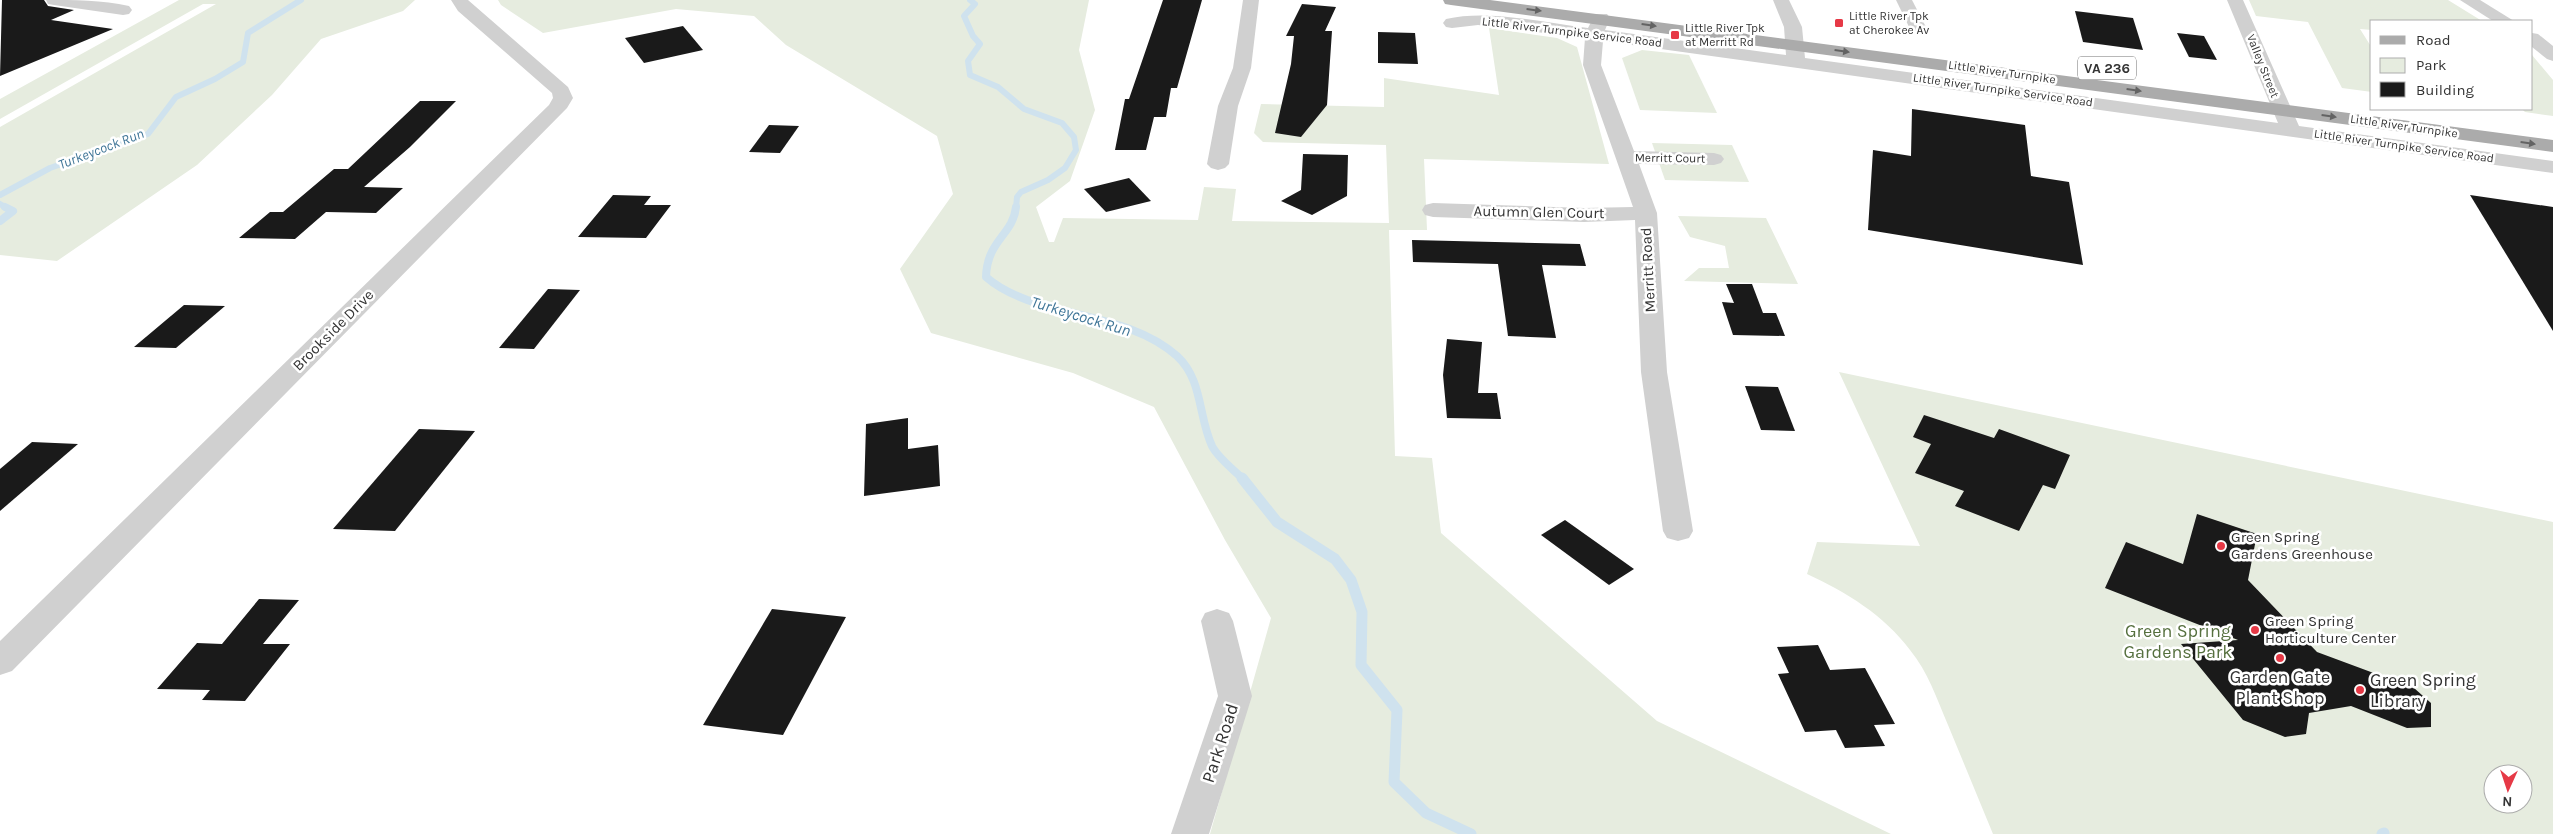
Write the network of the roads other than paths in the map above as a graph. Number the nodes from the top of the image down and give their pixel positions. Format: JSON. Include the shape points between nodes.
{"nodes":[{"id":1,"x":54,"y":0,"type":"edge"},
{"id":2,"x":459,"y":0,"type":"edge"},
{"id":3,"x":1252,"y":0,"type":"edge"},
{"id":4,"x":1451,"y":0,"type":"edge"},
{"id":5,"x":1780,"y":0,"type":"edge"},
{"id":6,"x":1904,"y":0,"type":"edge"},
{"id":7,"x":2236,"y":0,"type":"edge"},
{"id":8,"x":2468,"y":0,"type":"edge"},
{"id":9,"x":123,"y":10,"type":"dead end"},
{"id":10,"x":1600,"y":14,"type":"edge"},
{"id":11,"x":2503,"y":20,"type":"edge"},
{"id":12,"x":1452,"y":23,"type":"dead end"},
{"id":13,"x":1774,"y":24,"type":"dead end"},
{"id":14,"x":1811,"y":29,"type":"dead end"},
{"id":15,"x":1917,"y":38,"type":"dead end"},
{"id":16,"x":2533,"y":39,"type":"edge"},
{"id":17,"x":1794,"y":44,"type":"junction"},
{"id":18,"x":2553,"y":54,"type":"edge"},
{"id":19,"x":2263,"y":89,"type":"junction"},
{"id":20,"x":2300,"y":94,"type":"dead end"},
{"id":21,"x":2281,"y":110,"type":"junction"},
{"id":22,"x":2422,"y":110,"type":"edge"},
{"id":23,"x":2553,"y":127,"type":"edge"},
{"id":24,"x":2291,"y":130,"type":"junction"},
{"id":25,"x":2553,"y":146,"type":"edge"},
{"id":26,"x":1626,"y":157,"type":"junction"},
{"id":27,"x":1714,"y":159,"type":"dead end"},
{"id":28,"x":1218,"y":164,"type":"dead end"},
{"id":29,"x":2553,"y":167,"type":"edge"},
{"id":30,"x":1433,"y":210,"type":"dead end"},
{"id":31,"x":1646,"y":213,"type":"junction"},
{"id":32,"x":1678,"y":531,"type":"dead end"},
{"id":33,"x":1217,"y":621,"type":"dead end"},
{"id":34,"x":0,"y":662,"type":"edge"},
{"id":35,"x":1190,"y":834,"type":"edge"}],
"edges":[{"from":1,"to":9,"type":"street"},
{"from":2,"to":34,"type":"street","name":"Brookside Drive","via":[[561,91],[563,98],[557,108]]},
{"from":3,"to":28,"type":"street","via":[[1242,68],[1228,106]]},
{"from":4,"to":10,"type":"main road","one_way":true},
{"from":5,"to":17,"type":"street"},
{"from":6,"to":15,"type":"street"},
{"from":7,"to":19,"type":"street","name":"Valley Street"},
{"from":8,"to":11,"type":"street"},
{"from":10,"to":12,"type":"street","name":"Little River Turnpike Service Road"},
{"from":10,"to":17,"type":"street","name":"Little River Turnpike Service Road"},
{"from":10,"to":26,"type":"street","name":"Merritt Road","via":[[1592,65]]},
{"from":13,"to":17,"type":"main road","name":"Little River Turnpike","number":"VA 236"},
{"from":14,"to":17,"type":"main road","name":"Little River Turnpike","number":"VA 236"},
{"from":16,"to":18,"type":"street"},
{"from":17,"to":21,"type":"main road","name":"Little River Turnpike","number":"VA 236","one_way":true},
{"from":17,"to":24,"type":"street","name":"Little River Turnpike Service Road"},
{"from":19,"to":20,"type":"main road"},
{"from":19,"to":21,"type":"street","name":"Valley Street"},
{"from":21,"to":24,"type":"street","name":"Valley Street"},
{"from":21,"to":25,"type":"main road","name":"Little River Turnpike","number":"VA 236","one_way":true},
{"from":22,"to":23,"type":"main road","name":"Little River Turnpike"},
{"from":24,"to":29,"type":"street","name":"Little River Turnpike Service Road"},
{"from":26,"to":27,"type":"street","name":"Merritt Court"},
{"from":26,"to":31,"type":"street","name":"Merritt Road"},
{"from":30,"to":31,"type":"street","name":"Autumn Glen Court","via":[[1584,215]]},
{"from":31,"to":32,"type":"street","name":"Merritt Road","via":[[1654,372]]},
{"from":33,"to":35,"type":"street","name":"Park Road","via":[[1235,696]]}]}
